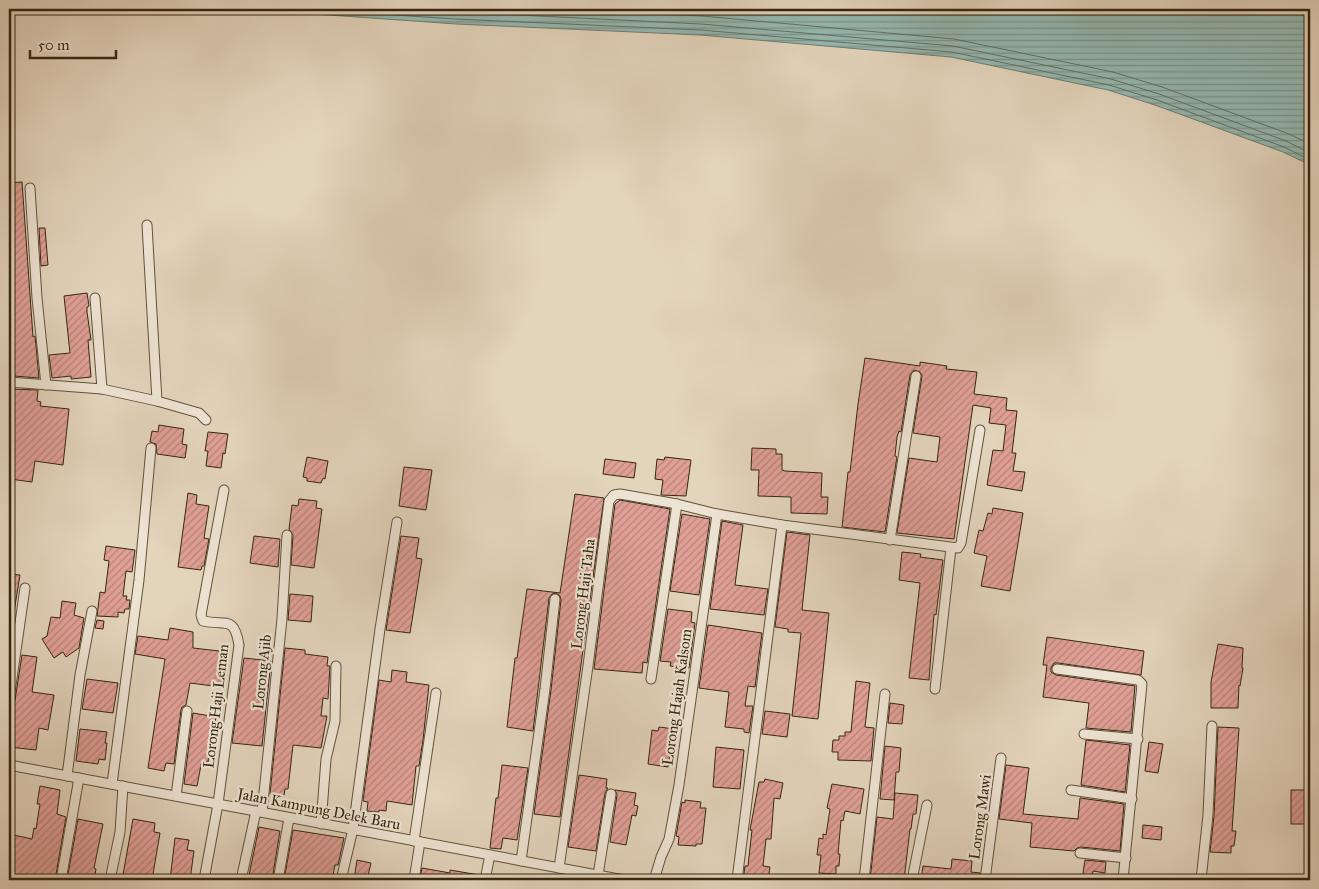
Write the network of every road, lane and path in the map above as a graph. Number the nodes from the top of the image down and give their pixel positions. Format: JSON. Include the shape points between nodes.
{"nodes":[{"id":1,"x":30,"y":188,"type":"dead end"},
{"id":2,"x":146,"y":225,"type":"dead end"},
{"id":3,"x":95,"y":298,"type":"dead end"},
{"id":4,"x":916,"y":376,"type":"dead end"},
{"id":5,"x":9,"y":382,"type":"edge"},
{"id":6,"x":46,"y":385,"type":"junction"},
{"id":7,"x":102,"y":389,"type":"junction"},
{"id":8,"x":157,"y":401,"type":"junction"},
{"id":9,"x":206,"y":420,"type":"dead end"},
{"id":10,"x":980,"y":430,"type":"dead end"},
{"id":11,"x":150,"y":448,"type":"dead end"},
{"id":12,"x":224,"y":490,"type":"dead end"},
{"id":13,"x":677,"y":504,"type":"junction"},
{"id":14,"x":717,"y":514,"type":"junction"},
{"id":15,"x":397,"y":522,"type":"dead end"},
{"id":16,"x":782,"y":525,"type":"junction"},
{"id":17,"x":286,"y":535,"type":"dead end"},
{"id":18,"x":890,"y":540,"type":"junction"},
{"id":19,"x":951,"y":548,"type":"junction"},
{"id":20,"x":26,"y":588,"type":"dead end"},
{"id":21,"x":555,"y":599,"type":"dead end"},
{"id":22,"x":92,"y":611,"type":"dead end"},
{"id":23,"x":336,"y":666,"type":"dead end"},
{"id":24,"x":1058,"y":668,"type":"dead end"},
{"id":25,"x":650,"y":679,"type":"dead end"},
{"id":26,"x":935,"y":689,"type":"dead end"},
{"id":27,"x":436,"y":693,"type":"dead end"},
{"id":28,"x":885,"y":694,"type":"dead end"},
{"id":29,"x":9,"y":700,"type":"edge"},
{"id":30,"x":187,"y":711,"type":"dead end"},
{"id":31,"x":1212,"y":726,"type":"dead end"},
{"id":32,"x":1084,"y":734,"type":"dead end"},
{"id":33,"x":1138,"y":739,"type":"junction"},
{"id":34,"x":1002,"y":758,"type":"dead end"},
{"id":35,"x":9,"y":767,"type":"edge"},
{"id":36,"x":66,"y":776,"type":"junction"},
{"id":37,"x":79,"y":778,"type":"junction"},
{"id":38,"x":112,"y":784,"type":"junction"},
{"id":39,"x":123,"y":786,"type":"junction"},
{"id":40,"x":1071,"y":790,"type":"dead end"},
{"id":41,"x":612,"y":794,"type":"dead end"},
{"id":42,"x":176,"y":796,"type":"junction"},
{"id":43,"x":1132,"y":799,"type":"junction"},
{"id":44,"x":218,"y":804,"type":"junction"},
{"id":45,"x":927,"y":805,"type":"dead end"},
{"id":46,"x":259,"y":812,"type":"junction"},
{"id":47,"x":290,"y":818,"type":"junction"},
{"id":48,"x":321,"y":824,"type":"junction"},
{"id":49,"x":353,"y":829,"type":"junction"},
{"id":50,"x":417,"y":841,"type":"junction"},
{"id":51,"x":1080,"y":853,"type":"dead end"},
{"id":52,"x":490,"y":855,"type":"junction"},
{"id":53,"x":1126,"y":858,"type":"junction"},
{"id":54,"x":521,"y":861,"type":"junction"},
{"id":55,"x":559,"y":868,"type":"junction"},
{"id":56,"x":598,"y":875,"type":"junction"},
{"id":57,"x":61,"y":880,"type":"edge"},
{"id":58,"x":110,"y":880,"type":"edge"},
{"id":59,"x":204,"y":880,"type":"edge"},
{"id":60,"x":241,"y":880,"type":"edge"},
{"id":61,"x":278,"y":880,"type":"edge"},
{"id":62,"x":341,"y":880,"type":"edge"},
{"id":63,"x":414,"y":880,"type":"edge"},
{"id":64,"x":485,"y":880,"type":"edge"},
{"id":65,"x":619,"y":880,"type":"edge"},
{"id":66,"x":654,"y":880,"type":"edge"},
{"id":67,"x":736,"y":880,"type":"edge"},
{"id":68,"x":864,"y":880,"type":"edge"},
{"id":69,"x":912,"y":880,"type":"edge"},
{"id":70,"x":985,"y":880,"type":"edge"},
{"id":71,"x":1123,"y":880,"type":"edge"},
{"id":72,"x":1201,"y":880,"type":"edge"}],
"edges":[{"from":1,"to":6,"type":"street"},
{"from":2,"to":8,"type":"street"},
{"from":3,"to":7,"type":"street"},
{"from":4,"to":18,"type":"street"},
{"from":5,"to":6,"type":"street"},
{"from":6,"to":7,"type":"street"},
{"from":7,"to":8,"type":"street"},
{"from":8,"to":9,"type":"street","via":[[199,413]]},
{"from":10,"to":19,"type":"street","via":[[961,543],[958,548]]},
{"from":11,"to":38,"type":"street","via":[[139,580]]},
{"from":12,"to":44,"type":"street","name":"Lorong Haji Leman","via":[[201,615],[203,621],[231,625],[237,631],[239,645]]},
{"from":13,"to":14,"type":"street","name":"Lorong Haji Taha"},
{"from":13,"to":25,"type":"street"},
{"from":13,"to":55,"type":"street","name":"Lorong Haji Taha","via":[[620,494],[609,500]]},
{"from":14,"to":16,"type":"street","name":"Lorong Haji Taha"},
{"from":14,"to":66,"type":"street","name":"Lorong Hajah Kalsom","via":[[679,785],[669,839]]},
{"from":15,"to":49,"type":"street"},
{"from":16,"to":18,"type":"street","name":"Lorong Haji Taha"},
{"from":16,"to":67,"type":"street"},
{"from":17,"to":46,"type":"street","name":"Lorong Ajib","via":[[282,619]]},
{"from":18,"to":19,"type":"street","name":"Lorong Haji Taha"},
{"from":19,"to":26,"type":"street"},
{"from":20,"to":29,"type":"street"},
{"from":21,"to":54,"type":"street"},
{"from":22,"to":36,"type":"street"},
{"from":23,"to":48,"type":"street","via":[[335,721],[326,759]]},
{"from":24,"to":33,"type":"street","via":[[1138,680],[1142,684]]},
{"from":27,"to":50,"type":"street"},
{"from":28,"to":68,"type":"street"},
{"from":30,"to":42,"type":"street"},
{"from":31,"to":72,"type":"street"},
{"from":32,"to":33,"type":"street"},
{"from":33,"to":43,"type":"street"},
{"from":34,"to":70,"type":"street","name":"Lorong Mawi"},
{"from":35,"to":36,"type":"street","name":"Jalan Kampung Delek Baru"},
{"from":36,"to":37,"type":"street","name":"Jalan Kampung Delek Baru"},
{"from":37,"to":38,"type":"street","name":"Jalan Kampung Delek Baru"},
{"from":37,"to":57,"type":"street"},
{"from":38,"to":39,"type":"street","name":"Jalan Kampung Delek Baru"},
{"from":39,"to":42,"type":"street","name":"Jalan Kampung Delek Baru"},
{"from":39,"to":58,"type":"street","via":[[120,832]]},
{"from":40,"to":43,"type":"street"},
{"from":41,"to":56,"type":"street"},
{"from":42,"to":44,"type":"street","name":"Jalan Kampung Delek Baru"},
{"from":43,"to":53,"type":"street"},
{"from":44,"to":46,"type":"street","name":"Jalan Kampung Delek Baru"},
{"from":44,"to":59,"type":"street"},
{"from":45,"to":69,"type":"street"},
{"from":46,"to":47,"type":"street","name":"Jalan Kampung Delek Baru"},
{"from":46,"to":60,"type":"street","name":"Lorong Ajib"},
{"from":47,"to":48,"type":"street","name":"Jalan Kampung Delek Baru"},
{"from":47,"to":61,"type":"street"},
{"from":48,"to":49,"type":"street","name":"Jalan Kampung Delek Baru"},
{"from":49,"to":50,"type":"street","name":"Jalan Kampung Delek Baru"},
{"from":49,"to":62,"type":"street"},
{"from":50,"to":52,"type":"street","name":"Jalan Kampung Delek Baru"},
{"from":50,"to":63,"type":"street"},
{"from":51,"to":53,"type":"street"},
{"from":52,"to":54,"type":"street","name":"Jalan Kampung Delek Baru"},
{"from":52,"to":64,"type":"street"},
{"from":53,"to":71,"type":"street"},
{"from":54,"to":55,"type":"street","name":"Jalan Kampung Delek Baru"},
{"from":55,"to":56,"type":"street","name":"Jalan Kampung Delek Baru"},
{"from":56,"to":65,"type":"street","name":"Jalan Kampung Delek Baru"}]}
